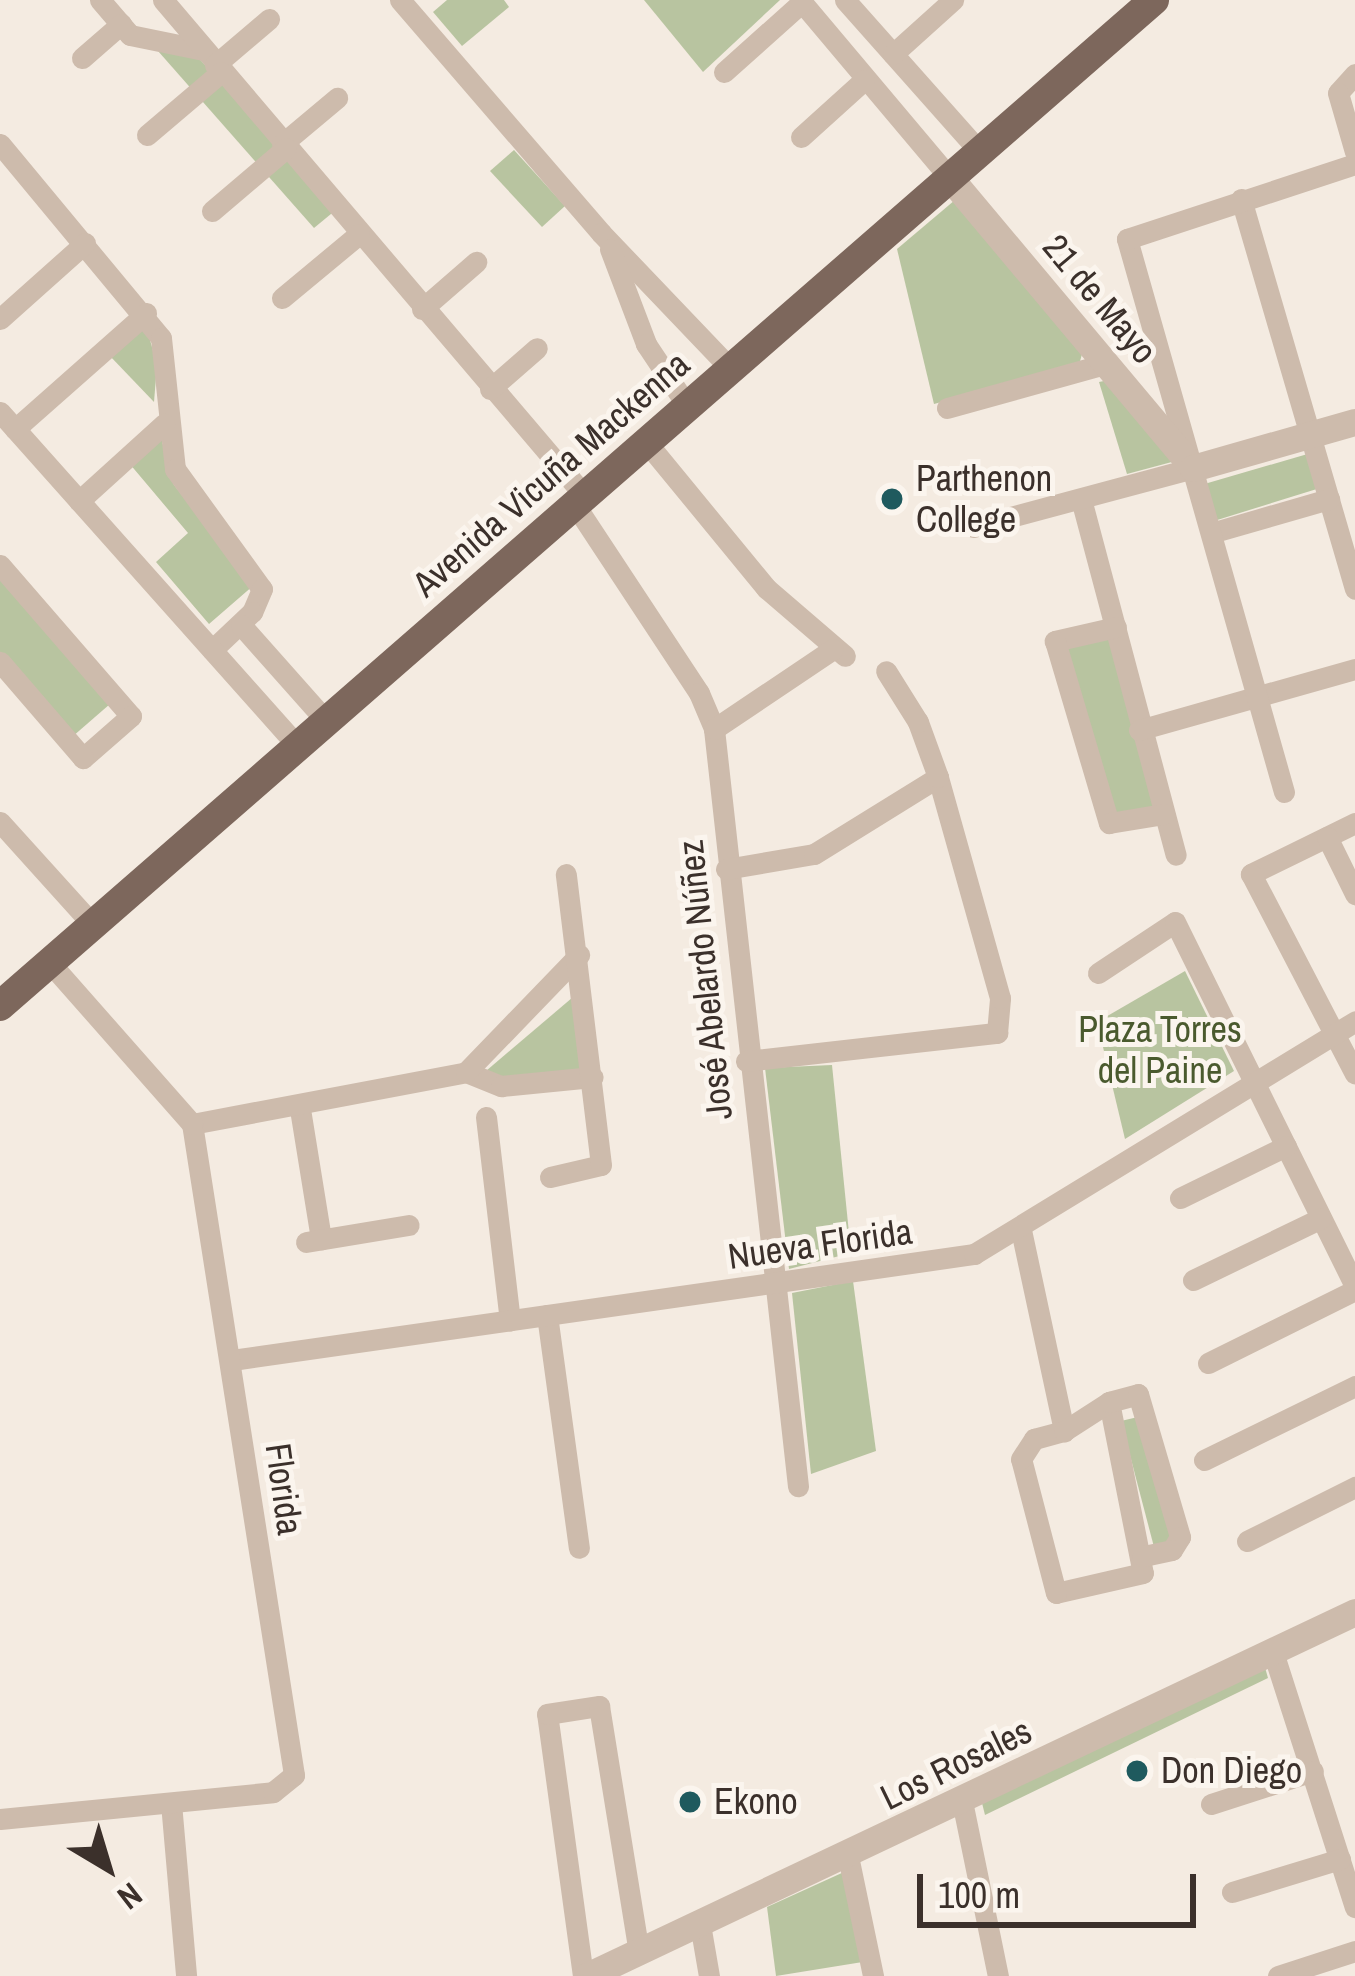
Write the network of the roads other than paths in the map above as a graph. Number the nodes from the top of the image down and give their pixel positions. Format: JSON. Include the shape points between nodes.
{"nodes":[{"id":1,"x":100,"y":0,"type":"edge"},
{"id":2,"x":163,"y":0,"type":"edge"},
{"id":3,"x":844,"y":0,"type":"edge"},
{"id":4,"x":953,"y":0,"type":"edge"},
{"id":5,"x":800,"y":2,"type":"edge"},
{"id":6,"x":410,"y":4,"type":"edge"},
{"id":7,"x":1142,"y":4,"type":"edge"},
{"id":8,"x":268,"y":19,"type":"dead end"},
{"id":9,"x":121,"y":24,"type":"junction"},
{"id":10,"x":893,"y":54,"type":"junction"},
{"id":11,"x":82,"y":58,"type":"dead end"},
{"id":12,"x":213,"y":62,"type":"junction"},
{"id":13,"x":724,"y":71,"type":"dead end"},
{"id":14,"x":1347,"y":79,"type":"edge"},
{"id":15,"x":864,"y":80,"type":"junction"},
{"id":16,"x":337,"y":98,"type":"dead end"},
{"id":17,"x":147,"y":135,"type":"dead end"},
{"id":18,"x":801,"y":137,"type":"dead end"},
{"id":19,"x":0,"y":144,"type":"edge"},
{"id":20,"x":284,"y":146,"type":"junction"},
{"id":21,"x":980,"y":152,"type":"junction"},
{"id":22,"x":1355,"y":152,"type":"edge"},
{"id":23,"x":1355,"y":164,"type":"edge"},
{"id":24,"x":9,"y":172,"type":"edge"},
{"id":25,"x":950,"y":178,"type":"junction"},
{"id":26,"x":1241,"y":199,"type":"junction"},
{"id":27,"x":212,"y":211,"type":"dead end"},
{"id":28,"x":601,"y":233,"type":"junction"},
{"id":29,"x":359,"y":234,"type":"junction"},
{"id":30,"x":86,"y":243,"type":"junction"},
{"id":31,"x":476,"y":262,"type":"dead end"},
{"id":32,"x":282,"y":298,"type":"dead end"},
{"id":33,"x":422,"y":309,"type":"junction"},
{"id":34,"x":146,"y":313,"type":"junction"},
{"id":35,"x":0,"y":319,"type":"edge"},
{"id":36,"x":537,"y":348,"type":"dead end"},
{"id":37,"x":1108,"y":363,"type":"junction"},
{"id":38,"x":731,"y":368,"type":"junction"},
{"id":39,"x":490,"y":389,"type":"junction"},
{"id":40,"x":688,"y":406,"type":"junction"},
{"id":41,"x":947,"y":408,"type":"dead end"},
{"id":42,"x":8,"y":421,"type":"edge"},
{"id":43,"x":1355,"y":422,"type":"edge"},
{"id":44,"x":164,"y":424,"type":"junction"},
{"id":45,"x":1311,"y":435,"type":"junction"},
{"id":46,"x":646,"y":442,"type":"junction"},
{"id":47,"x":1193,"y":468,"type":"junction"},
{"id":48,"x":1081,"y":499,"type":"junction"},
{"id":49,"x":1329,"y":499,"type":"junction"},
{"id":50,"x":79,"y":500,"type":"junction"},
{"id":51,"x":580,"y":501,"type":"junction"},
{"id":52,"x":973,"y":527,"type":"dead end"},
{"id":53,"x":1211,"y":533,"type":"junction"},
{"id":54,"x":0,"y":565,"type":"edge"},
{"id":55,"x":1355,"y":590,"type":"edge"},
{"id":56,"x":241,"y":625,"type":"junction"},
{"id":57,"x":1116,"y":627,"type":"junction"},
{"id":58,"x":212,"y":650,"type":"junction"},
{"id":59,"x":0,"y":662,"type":"edge"},
{"id":60,"x":1355,"y":669,"type":"edge"},
{"id":61,"x":886,"y":671,"type":"dead end"},
{"id":62,"x":8,"y":688,"type":"edge"},
{"id":63,"x":1257,"y":697,"type":"junction"},
{"id":64,"x":327,"y":722,"type":"junction"},
{"id":65,"x":714,"y":729,"type":"junction"},
{"id":66,"x":1139,"y":730,"type":"junction"},
{"id":67,"x":298,"y":747,"type":"junction"},
{"id":68,"x":938,"y":777,"type":"junction"},
{"id":69,"x":1284,"y":792,"type":"dead end"},
{"id":70,"x":1164,"y":814,"type":"junction"},
{"id":71,"x":0,"y":823,"type":"edge"},
{"id":72,"x":1355,"y":823,"type":"edge"},
{"id":73,"x":1328,"y":837,"type":"junction"},
{"id":74,"x":1176,"y":855,"type":"dead end"},
{"id":75,"x":726,"y":869,"type":"junction"},
{"id":76,"x":566,"y":874,"type":"dead end"},
{"id":77,"x":1355,"y":894,"type":"edge"},
{"id":78,"x":93,"y":926,"type":"junction"},
{"id":79,"x":579,"y":955,"type":"junction"},
{"id":80,"x":50,"y":963,"type":"junction"},
{"id":81,"x":1098,"y":973,"type":"dead end"},
{"id":82,"x":0,"y":1006,"type":"edge"},
{"id":83,"x":1355,"y":1021,"type":"edge"},
{"id":84,"x":1332,"y":1033,"type":"junction"},
{"id":85,"x":746,"y":1061,"type":"junction"},
{"id":86,"x":466,"y":1072,"type":"junction"},
{"id":87,"x":1355,"y":1074,"type":"edge"},
{"id":88,"x":593,"y":1077,"type":"junction"},
{"id":89,"x":1252,"y":1078,"type":"junction"},
{"id":90,"x":299,"y":1109,"type":"junction"},
{"id":91,"x":486,"y":1117,"type":"dead end"},
{"id":92,"x":192,"y":1124,"type":"junction"},
{"id":93,"x":1286,"y":1146,"type":"junction"},
{"id":94,"x":550,"y":1177,"type":"dead end"},
{"id":95,"x":1180,"y":1198,"type":"dead end"},
{"id":96,"x":1321,"y":1218,"type":"junction"},
{"id":97,"x":409,"y":1225,"type":"dead end"},
{"id":98,"x":1021,"y":1230,"type":"junction"},
{"id":99,"x":1193,"y":1280,"type":"dead end"},
{"id":100,"x":773,"y":1283,"type":"junction"},
{"id":101,"x":1355,"y":1289,"type":"edge"},
{"id":102,"x":547,"y":1316,"type":"junction"},
{"id":103,"x":510,"y":1321,"type":"junction"},
{"id":104,"x":232,"y":1360,"type":"junction"},
{"id":105,"x":1208,"y":1363,"type":"dead end"},
{"id":106,"x":1355,"y":1386,"type":"edge"},
{"id":107,"x":1109,"y":1402,"type":"junction"},
{"id":108,"x":1064,"y":1431,"type":"junction"},
{"id":109,"x":1204,"y":1460,"type":"dead end"},
{"id":110,"x":798,"y":1486,"type":"dead end"},
{"id":111,"x":1355,"y":1487,"type":"edge"},
{"id":112,"x":1247,"y":1541,"type":"dead end"},
{"id":113,"x":579,"y":1548,"type":"dead end"},
{"id":114,"x":1144,"y":1556,"type":"junction"},
{"id":115,"x":1355,"y":1612,"type":"edge"},
{"id":116,"x":1274,"y":1652,"type":"junction"},
{"id":117,"x":1312,"y":1771,"type":"junction"},
{"id":118,"x":962,"y":1801,"type":"junction"},
{"id":119,"x":171,"y":1802,"type":"junction"},
{"id":120,"x":1210,"y":1804,"type":"dead end"},
{"id":121,"x":0,"y":1820,"type":"edge"},
{"id":122,"x":848,"y":1856,"type":"junction"},
{"id":123,"x":1340,"y":1858,"type":"junction"},
{"id":124,"x":1232,"y":1892,"type":"dead end"},
{"id":125,"x":1355,"y":1907,"type":"edge"},
{"id":126,"x":700,"y":1924,"type":"junction"},
{"id":127,"x":639,"y":1952,"type":"junction"},
{"id":128,"x":1355,"y":1952,"type":"edge"},
{"id":129,"x":186,"y":1976,"type":"edge"},
{"id":130,"x":585,"y":1976,"type":"edge"},
{"id":131,"x":709,"y":1976,"type":"edge"},
{"id":132,"x":873,"y":1976,"type":"edge"},
{"id":133,"x":998,"y":1976,"type":"edge"},
{"id":134,"x":1278,"y":1976,"type":"edge"}],
"edges":[{"from":1,"to":9,"type":"street"},
{"from":2,"to":12,"type":"street","name":"José Abelardo Núñez"},
{"from":3,"to":10,"type":"street"},
{"from":4,"to":10,"type":"street"},
{"from":5,"to":13,"type":"street"},
{"from":5,"to":15,"type":"street"},
{"from":6,"to":28,"type":"street"},
{"from":7,"to":21,"type":"main road","name":"Avenida Vicuña Mackenna"},
{"from":8,"to":12,"type":"street"},
{"from":9,"to":11,"type":"street"},
{"from":9,"to":12,"type":"street"},
{"from":10,"to":21,"type":"street"},
{"from":12,"to":17,"type":"street"},
{"from":12,"to":20,"type":"street","name":"José Abelardo Núñez"},
{"from":14,"to":22,"type":"street"},
{"from":15,"to":18,"type":"street"},
{"from":15,"to":25,"type":"street"},
{"from":16,"to":20,"type":"street"},
{"from":19,"to":24,"type":"street"},
{"from":20,"to":27,"type":"street"},
{"from":20,"to":29,"type":"street","name":"José Abelardo Núñez"},
{"from":21,"to":25,"type":"main road","name":"Avenida Vicuña Mackenna"},
{"from":23,"to":26,"type":"street"},
{"from":24,"to":30,"type":"street"},
{"from":25,"to":37,"type":"street","name":"21 de Mayo"},
{"from":25,"to":38,"type":"main road","name":"Avenida Vicuña Mackenna"},
{"from":26,"to":45,"type":"street"},
{"from":26,"to":47,"type":"street","via":[[1128,235]]},
{"from":28,"to":38,"type":"street"},
{"from":28,"to":40,"type":"street","via":[[646,344]]},
{"from":29,"to":32,"type":"street"},
{"from":29,"to":33,"type":"street","name":"José Abelardo Núñez"},
{"from":30,"to":34,"type":"street"},
{"from":30,"to":35,"type":"street"},
{"from":31,"to":33,"type":"street"},
{"from":33,"to":39,"type":"street","name":"José Abelardo Núñez"},
{"from":34,"to":42,"type":"street"},
{"from":34,"to":44,"type":"street","via":[[164,354]]},
{"from":36,"to":39,"type":"street"},
{"from":37,"to":41,"type":"street"},
{"from":37,"to":47,"type":"street","name":"21 de Mayo"},
{"from":38,"to":40,"type":"main road","name":"Avenida Vicuña Mackenna"},
{"from":39,"to":51,"type":"street","name":"José Abelardo Núñez"},
{"from":40,"to":46,"type":"main road","name":"Avenida Vicuña Mackenna"},
{"from":42,"to":50,"type":"street"},
{"from":43,"to":45,"type":"street"},
{"from":44,"to":50,"type":"street"},
{"from":44,"to":56,"type":"street","via":[[179,480],[254,573],[259,602]]},
{"from":45,"to":47,"type":"street"},
{"from":45,"to":49,"type":"street"},
{"from":46,"to":51,"type":"main road","name":"Avenida Vicuña Mackenna"},
{"from":46,"to":65,"type":"street","via":[[766,588],[839,652]]},
{"from":47,"to":48,"type":"street"},
{"from":47,"to":53,"type":"street"},
{"from":48,"to":52,"type":"street"},
{"from":48,"to":57,"type":"street"},
{"from":49,"to":53,"type":"street"},
{"from":49,"to":55,"type":"street"},
{"from":50,"to":58,"type":"street"},
{"from":51,"to":64,"type":"main road","name":"Avenida Vicuña Mackenna"},
{"from":51,"to":65,"type":"street","name":"José Abelardo Núñez"},
{"from":53,"to":63,"type":"street"},
{"from":54,"to":62,"type":"street","via":[[131,716],[82,758]]},
{"from":56,"to":58,"type":"street"},
{"from":56,"to":64,"type":"street"},
{"from":57,"to":66,"type":"street"},
{"from":57,"to":70,"type":"street","via":[[1055,641],[1109,823]]},
{"from":58,"to":67,"type":"street"},
{"from":59,"to":62,"type":"street"},
{"from":60,"to":63,"type":"street"},
{"from":61,"to":68,"type":"street","via":[[918,722]]},
{"from":63,"to":66,"type":"street"},
{"from":63,"to":69,"type":"street"},
{"from":64,"to":67,"type":"main road","name":"Avenida Vicuña Mackenna"},
{"from":65,"to":75,"type":"street","name":"José Abelardo Núñez"},
{"from":66,"to":70,"type":"street"},
{"from":67,"to":78,"type":"main road","name":"Avenida Vicuña Mackenna"},
{"from":68,"to":75,"type":"street","via":[[814,854]]},
{"from":68,"to":85,"type":"street","via":[[1000,998],[997,1033]]},
{"from":70,"to":74,"type":"street"},
{"from":71,"to":78,"type":"street"},
{"from":72,"to":73,"type":"street"},
{"from":73,"to":77,"type":"street"},
{"from":73,"to":84,"type":"street","via":[[1251,874]]},
{"from":75,"to":85,"type":"street","name":"José Abelardo Núñez"},
{"from":76,"to":79,"type":"street"},
{"from":78,"to":80,"type":"main road","name":"Avenida Vicuña Mackenna"},
{"from":79,"to":86,"type":"street"},
{"from":79,"to":88,"type":"street"},
{"from":80,"to":82,"type":"main road","name":"Avenida Vicuña Mackenna"},
{"from":80,"to":92,"type":"street"},
{"from":81,"to":89,"type":"street","via":[[1175,922]]},
{"from":83,"to":84,"type":"street","name":"Nueva Florida"},
{"from":84,"to":87,"type":"street"},
{"from":84,"to":89,"type":"street","name":"Nueva Florida"},
{"from":85,"to":100,"type":"street","name":"José Abelardo Núñez"},
{"from":86,"to":88,"type":"street","via":[[501,1086]]},
{"from":86,"to":90,"type":"street"},
{"from":88,"to":94,"type":"street","via":[[602,1165]]},
{"from":89,"to":93,"type":"street"},
{"from":89,"to":98,"type":"street","name":"Nueva Florida"},
{"from":90,"to":92,"type":"street"},
{"from":90,"to":97,"type":"street","via":[[314,1241]]},
{"from":91,"to":103,"type":"street"},
{"from":92,"to":104,"type":"street","name":"Florida"},
{"from":93,"to":95,"type":"street"},
{"from":93,"to":96,"type":"street"},
{"from":96,"to":99,"type":"street"},
{"from":96,"to":101,"type":"street"},
{"from":98,"to":100,"type":"street","name":"Nueva Florida","via":[[957,1258]]},
{"from":98,"to":108,"type":"street"},
{"from":100,"to":102,"type":"street","name":"Nueva Florida"},
{"from":100,"to":110,"type":"street","name":"José Abelardo Núñez"},
{"from":101,"to":105,"type":"street"},
{"from":102,"to":103,"type":"street","name":"Nueva Florida"},
{"from":102,"to":113,"type":"street"},
{"from":103,"to":104,"type":"street","name":"Nueva Florida"},
{"from":104,"to":119,"type":"street","name":"Florida","via":[[294,1775],[279,1791]]},
{"from":106,"to":109,"type":"street"},
{"from":107,"to":108,"type":"street"},
{"from":107,"to":114,"type":"street"},
{"from":107,"to":114,"type":"street","via":[[1131,1393],[1144,1401],[1180,1537],[1172,1550]]},
{"from":108,"to":114,"type":"street","via":[[1024,1448],[1056,1593],[1136,1577]]},
{"from":111,"to":112,"type":"street"},
{"from":115,"to":116,"type":"street","name":"Los Rosales"},
{"from":116,"to":117,"type":"street"},
{"from":116,"to":118,"type":"street","name":"Los Rosales"},
{"from":117,"to":120,"type":"street"},
{"from":117,"to":123,"type":"street"},
{"from":118,"to":122,"type":"street","name":"Los Rosales"},
{"from":118,"to":133,"type":"street"},
{"from":119,"to":121,"type":"street","name":"Florida"},
{"from":119,"to":129,"type":"street"},
{"from":122,"to":126,"type":"street","name":"Los Rosales"},
{"from":122,"to":132,"type":"street"},
{"from":123,"to":124,"type":"street"},
{"from":123,"to":125,"type":"street"},
{"from":126,"to":127,"type":"street","name":"Los Rosales"},
{"from":126,"to":131,"type":"street"},
{"from":127,"to":130,"type":"street","name":"Los Rosales"},
{"from":127,"to":130,"type":"street","via":[[599,1706],[547,1714]]},
{"from":128,"to":134,"type":"street"}]}
